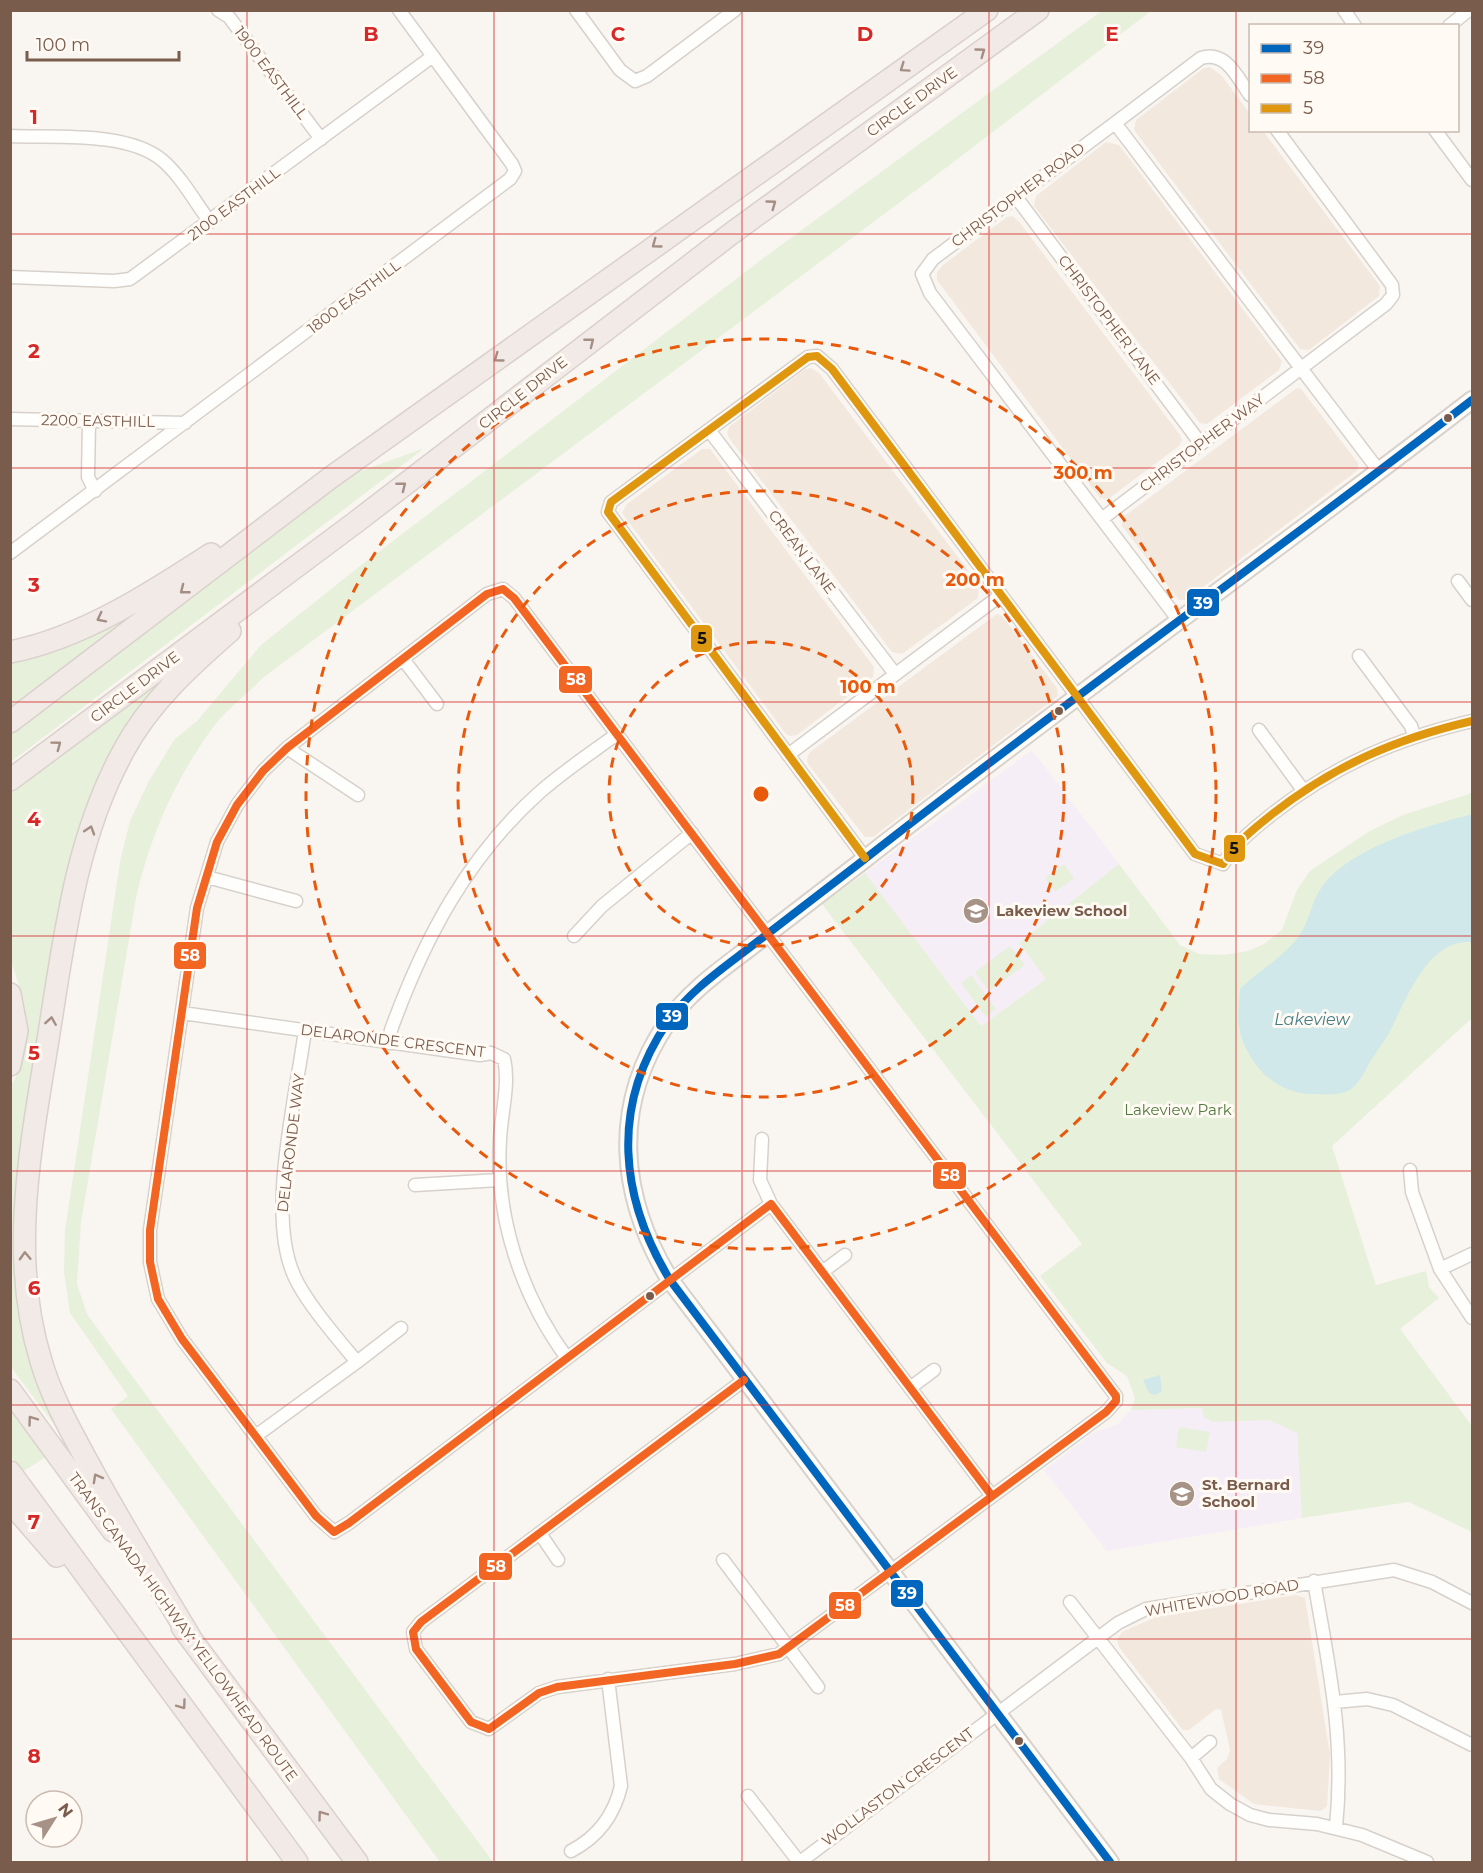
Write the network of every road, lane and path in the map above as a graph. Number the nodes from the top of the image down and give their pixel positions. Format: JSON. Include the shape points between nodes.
{"nodes":[{"id":1,"x":218,"y":10,"type":"edge"},
{"id":2,"x":399,"y":10,"type":"edge"},
{"id":3,"x":576,"y":10,"type":"edge"},
{"id":4,"x":735,"y":10,"type":"edge"},
{"id":5,"x":987,"y":10,"type":"edge"},
{"id":6,"x":1038,"y":10,"type":"edge"},
{"id":7,"x":1344,"y":10,"type":"edge"},
{"id":8,"x":1469,"y":10,"type":"edge"},
{"id":9,"x":1354,"y":24,"type":"edge"},
{"id":10,"x":1452,"y":24,"type":"edge"},
{"id":11,"x":433,"y":56,"type":"junction"},
{"id":12,"x":1249,"y":92,"type":"edge"},
{"id":13,"x":1115,"y":123,"type":"junction"},
{"id":14,"x":1278,"y":132,"type":"edge"},
{"id":15,"x":1437,"y":132,"type":"edge"},
{"id":16,"x":10,"y":136,"type":"edge"},
{"id":17,"x":321,"y":139,"type":"junction"},
{"id":18,"x":1473,"y":180,"type":"edge"},
{"id":19,"x":1016,"y":197,"type":"junction"},
{"id":20,"x":210,"y":222,"type":"junction"},
{"id":21,"x":10,"y":277,"type":"edge"},
{"id":22,"x":1300,"y":369,"type":"junction"},
{"id":23,"x":1473,"y":400,"type":"edge"},
{"id":24,"x":10,"y":419,"type":"edge"},
{"id":25,"x":89,"y":422,"type":"junction"},
{"id":26,"x":185,"y":423,"type":"junction"},
{"id":27,"x":709,"y":430,"type":"junction"},
{"id":28,"x":1201,"y":444,"type":"junction"},
{"id":29,"x":1379,"y":471,"type":"junction"},
{"id":30,"x":330,"y":478,"type":"junction"},
{"id":31,"x":95,"y":491,"type":"junction"},
{"id":32,"x":1103,"y":518,"type":"junction"},
{"id":33,"x":356,"y":522,"type":"junction"},
{"id":34,"x":10,"y":553,"type":"edge"},
{"id":35,"x":1458,"y":581,"type":"dead end"},
{"id":36,"x":1001,"y":595,"type":"junction"},
{"id":37,"x":1473,"y":600,"type":"edge"},
{"id":38,"x":1180,"y":622,"type":"junction"},
{"id":39,"x":10,"y":652,"type":"edge"},
{"id":40,"x":1359,"y":656,"type":"dead end"},
{"id":41,"x":403,"y":659,"type":"junction"},
{"id":42,"x":895,"y":674,"type":"junction"},
{"id":43,"x":1079,"y":697,"type":"junction"},
{"id":44,"x":437,"y":704,"type":"dead end"},
{"id":45,"x":1473,"y":721,"type":"edge"},
{"id":46,"x":10,"y":722,"type":"edge"},
{"id":47,"x":1259,"y":730,"type":"dead end"},
{"id":48,"x":617,"y":734,"type":"junction"},
{"id":49,"x":1414,"y":736,"type":"junction"},
{"id":50,"x":287,"y":748,"type":"junction"},
{"id":51,"x":788,"y":755,"type":"junction"},
{"id":52,"x":10,"y":780,"type":"edge"},
{"id":53,"x":1303,"y":790,"type":"junction"},
{"id":54,"x":358,"y":795,"type":"dead end"},
{"id":55,"x":692,"y":832,"type":"junction"},
{"id":56,"x":865,"y":858,"type":"junction"},
{"id":57,"x":207,"y":877,"type":"junction"},
{"id":58,"x":296,"y":901,"type":"dead end"},
{"id":59,"x":768,"y":933,"type":"junction"},
{"id":60,"x":574,"y":936,"type":"dead end"},
{"id":61,"x":10,"y":994,"type":"edge"},
{"id":62,"x":182,"y":1013,"type":"junction"},
{"id":63,"x":305,"y":1030,"type":"junction"},
{"id":64,"x":389,"y":1043,"type":"junction"},
{"id":65,"x":10,"y":1065,"type":"edge"},
{"id":66,"x":762,"y":1139,"type":"dead end"},
{"id":67,"x":1410,"y":1170,"type":"dead end"},
{"id":68,"x":499,"y":1180,"type":"junction"},
{"id":69,"x":416,"y":1185,"type":"dead end"},
{"id":70,"x":771,"y":1204,"type":"junction"},
{"id":71,"x":1473,"y":1254,"type":"edge"},
{"id":72,"x":845,"y":1255,"type":"dead end"},
{"id":73,"x":1440,"y":1269,"type":"junction"},
{"id":74,"x":822,"y":1272,"type":"junction"},
{"id":75,"x":670,"y":1280,"type":"junction"},
{"id":76,"x":1473,"y":1318,"type":"edge"},
{"id":77,"x":401,"y":1328,"type":"dead end"},
{"id":78,"x":567,"y":1358,"type":"junction"},
{"id":79,"x":357,"y":1362,"type":"junction"},
{"id":80,"x":934,"y":1370,"type":"dead end"},
{"id":81,"x":744,"y":1380,"type":"junction"},
{"id":82,"x":910,"y":1388,"type":"junction"},
{"id":83,"x":10,"y":1390,"type":"edge"},
{"id":84,"x":257,"y":1435,"type":"junction"},
{"id":85,"x":10,"y":1472,"type":"edge"},
{"id":86,"x":992,"y":1496,"type":"junction"},
{"id":87,"x":10,"y":1502,"type":"edge"},
{"id":88,"x":541,"y":1535,"type":"junction"},
{"id":89,"x":558,"y":1560,"type":"dead end"},
{"id":90,"x":723,"y":1560,"type":"dead end"},
{"id":91,"x":890,"y":1572,"type":"junction"},
{"id":92,"x":1314,"y":1581,"type":"junction"},
{"id":93,"x":1070,"y":1602,"type":"dead end"},
{"id":94,"x":1473,"y":1603,"type":"edge"},
{"id":95,"x":190,"y":1637,"type":"junction"},
{"id":96,"x":1098,"y":1638,"type":"junction"},
{"id":97,"x":789,"y":1648,"type":"junction"},
{"id":98,"x":157,"y":1671,"type":"junction"},
{"id":99,"x":608,"y":1679,"type":"junction"},
{"id":100,"x":818,"y":1687,"type":"dead end"},
{"id":101,"x":1335,"y":1702,"type":"junction"},
{"id":102,"x":996,"y":1712,"type":"junction"},
{"id":103,"x":1210,"y":1742,"type":"dead end"},
{"id":104,"x":1473,"y":1744,"type":"edge"},
{"id":105,"x":1191,"y":1758,"type":"junction"},
{"id":106,"x":748,"y":1796,"type":"dead end"},
{"id":107,"x":1336,"y":1827,"type":"junction"},
{"id":108,"x":571,"y":1851,"type":"dead end"},
{"id":109,"x":297,"y":1863,"type":"edge"},
{"id":110,"x":357,"y":1863,"type":"edge"},
{"id":111,"x":800,"y":1863,"type":"edge"},
{"id":112,"x":1110,"y":1863,"type":"edge"},
{"id":113,"x":1427,"y":1863,"type":"edge"}],
"edges":[{"from":1,"to":17,"type":"street","name":"1900 EASTHILL","via":[[229,17]]},
{"from":2,"to":11,"type":"street","name":"1800 EASTHILL"},
{"from":3,"to":4,"type":"street","via":[[620,70],[635,81]]},
{"from":5,"to":30,"type":"highway","name":"CIRCLE DRIVE","one_way":true},
{"from":33,"to":6,"type":"highway","name":"CIRCLE DRIVE","one_way":true,"via":[[732,233]]},
{"from":7,"to":9,"type":"street"},
{"from":8,"to":10,"type":"street"},
{"from":11,"to":17,"type":"street","name":"2100 EASTHILL"},
{"from":11,"to":26,"type":"street","name":"1800 EASTHILL","via":[[512,164],[515,171],[510,179]]},
{"from":12,"to":13,"type":"street","name":"CHRISTOPHER ROAD","via":[[1227,63],[1212,55],[1201,58]]},
{"from":13,"to":19,"type":"street","name":"CHRISTOPHER ROAD"},
{"from":13,"to":22,"type":"street"},
{"from":14,"to":22,"type":"street","name":"CHRISTOPHER WAY","via":[[1392,285],[1393,295]]},
{"from":15,"to":18,"type":"street"},
{"from":16,"to":20,"type":"street","via":[[137,145],[164,162]]},
{"from":17,"to":20,"type":"street","name":"2100 EASTHILL"},
{"from":19,"to":28,"type":"street","name":"CHRISTOPHER LANE"},
{"from":19,"to":32,"type":"street","name":"CHRISTOPHER ROAD","via":[[933,259],[922,274],[930,293]]},
{"from":20,"to":21,"type":"street","name":"2100 EASTHILL","via":[[130,279],[114,282]]},
{"from":22,"to":28,"type":"street","name":"CHRISTOPHER WAY"},
{"from":22,"to":29,"type":"street"},
{"from":23,"to":29,"type":"street"},
{"from":24,"to":25,"type":"street","name":"2200 EASTHILL"},
{"from":25,"to":26,"type":"street","name":"2200 EASTHILL"},
{"from":25,"to":31,"type":"street","via":[[88,477]]},
{"from":26,"to":31,"type":"street","name":"1800 EASTHILL"},
{"from":27,"to":36,"type":"street","via":[[800,360],[817,356],[832,369]]},
{"from":27,"to":42,"type":"street","name":"CREAN LANE"},
{"from":27,"to":51,"type":"street","via":[[611,502],[608,512]]},
{"from":28,"to":32,"type":"street","name":"CHRISTOPHER WAY"},
{"from":29,"to":38,"type":"street"},
{"from":30,"to":39,"type":"highway","one_way":true,"via":[[135,600],[73,631]]},
{"from":30,"to":46,"type":"highway","name":"CIRCLE DRIVE","one_way":true},
{"from":31,"to":34,"type":"street","name":"1800 EASTHILL"},
{"from":32,"to":38,"type":"street","name":"CHRISTOPHER ROAD"},
{"from":52,"to":33,"type":"highway","name":"CIRCLE DRIVE","one_way":true},
{"from":95,"to":33,"type":"highway","one_way":true,"via":[[89,1464],[41,1361],[29,1311],[24,1241],[38,1106],[79,864],[100,800],[124,750],[153,707],[176,682]]},
{"from":35,"to":37,"type":"street"},
{"from":36,"to":42,"type":"street"},
{"from":36,"to":43,"type":"street"},
{"from":38,"to":43,"type":"street"},
{"from":40,"to":49,"type":"street","via":[[1411,726]]},
{"from":41,"to":44,"type":"street"},
{"from":41,"to":48,"type":"street","via":[[487,594],[502,589],[514,598]]},
{"from":41,"to":50,"type":"street"},
{"from":42,"to":51,"type":"street"},
{"from":43,"to":53,"type":"street","via":[[1195,854],[1223,864],[1235,844]]},
{"from":43,"to":56,"type":"street"},
{"from":45,"to":49,"type":"street"},
{"from":47,"to":53,"type":"street"},
{"from":48,"to":55,"type":"street"},
{"from":48,"to":64,"type":"street","via":[[541,792],[468,870],[421,955]]},
{"from":49,"to":53,"type":"street","via":[[1345,766]]},
{"from":50,"to":54,"type":"street"},
{"from":50,"to":57,"type":"street","via":[[237,805],[217,842]]},
{"from":51,"to":56,"type":"street"},
{"from":55,"to":59,"type":"street"},
{"from":55,"to":60,"type":"street","via":[[610,900]]},
{"from":56,"to":59,"type":"street"},
{"from":57,"to":58,"type":"street"},
{"from":57,"to":62,"type":"street","via":[[197,908]]},
{"from":59,"to":75,"type":"street","via":[[698,988],[667,1023],[642,1072],[628,1145],[630,1182],[642,1227]]},
{"from":59,"to":86,"type":"street","via":[[1116,1396],[1112,1406]]},
{"from":61,"to":65,"type":"highway","via":[[17,1031]]},
{"from":62,"to":63,"type":"street","name":"DELARONDE CRESCENT"},
{"from":62,"to":84,"type":"street","via":[[150,1230],[150,1262],[158,1299],[182,1339]]},
{"from":63,"to":64,"type":"street","name":"DELARONDE CRESCENT"},
{"from":63,"to":79,"type":"street","name":"DELARONDE WAY","via":[[282,1190],[282,1234],[293,1275]]},
{"from":64,"to":68,"type":"street","name":"DELARONDE CRESCENT","via":[[480,1055],[491,1053],[504,1059],[507,1072]]},
{"from":66,"to":70,"type":"street","via":[[760,1180]]},
{"from":67,"to":73,"type":"street","via":[[1412,1192]]},
{"from":68,"to":69,"type":"street"},
{"from":68,"to":78,"type":"street","name":"DELARONDE CRESCENT","via":[[524,1280],[552,1338]]},
{"from":70,"to":74,"type":"street"},
{"from":70,"to":75,"type":"street"},
{"from":71,"to":73,"type":"street"},
{"from":72,"to":74,"type":"street"},
{"from":73,"to":76,"type":"street"},
{"from":74,"to":82,"type":"street"},
{"from":75,"to":78,"type":"street"},
{"from":75,"to":81,"type":"street"},
{"from":77,"to":79,"type":"street"},
{"from":78,"to":84,"type":"street","via":[[334,1532],[316,1516]]},
{"from":79,"to":84,"type":"street"},
{"from":80,"to":82,"type":"street"},
{"from":81,"to":88,"type":"street"},
{"from":81,"to":91,"type":"street"},
{"from":82,"to":86,"type":"street"},
{"from":95,"to":83,"type":"highway","name":"TRANS CANADA HIGHWAY: YELLOWHEAD ROUTE","one_way":true},
{"from":85,"to":98,"type":"highway"},
{"from":86,"to":91,"type":"street"},
{"from":87,"to":98,"type":"highway"},
{"from":88,"to":89,"type":"street"},
{"from":88,"to":99,"type":"street","via":[[422,1622],[413,1632],[416,1649],[471,1722],[489,1729],[539,1693]]},
{"from":90,"to":97,"type":"street"},
{"from":91,"to":97,"type":"street"},
{"from":91,"to":102,"type":"street"},
{"from":92,"to":94,"type":"street","name":"WHITEWOOD ROAD","via":[[1394,1570],[1432,1582]]},
{"from":92,"to":96,"type":"street","name":"WHITEWOOD ROAD","via":[[1146,1609]]},
{"from":92,"to":101,"type":"street"},
{"from":93,"to":96,"type":"street"},
{"from":110,"to":95,"type":"highway","name":"TRANS CANADA HIGHWAY: YELLOWHEAD ROUTE","one_way":true},
{"from":96,"to":102,"type":"street","name":"WHITEWOOD ROAD"},
{"from":96,"to":105,"type":"street"},
{"from":97,"to":99,"type":"street","via":[[766,1659]]},
{"from":97,"to":100,"type":"street"},
{"from":98,"to":109,"type":"highway","one_way":true},
{"from":99,"to":108,"type":"street","via":[[621,1786],[617,1803],[601,1829],[587,1843]]},
{"from":101,"to":104,"type":"street","via":[[1367,1699],[1393,1705]]},
{"from":101,"to":107,"type":"street","via":[[1340,1790]]},
{"from":102,"to":111,"type":"street","name":"WOLLASTON CRESCENT"},
{"from":102,"to":112,"type":"street"},
{"from":103,"to":105,"type":"street"},
{"from":105,"to":107,"type":"street","via":[[1211,1789],[1250,1815]]},
{"from":106,"to":111,"type":"street"},
{"from":107,"to":113,"type":"street","via":[[1383,1842]]}]}
